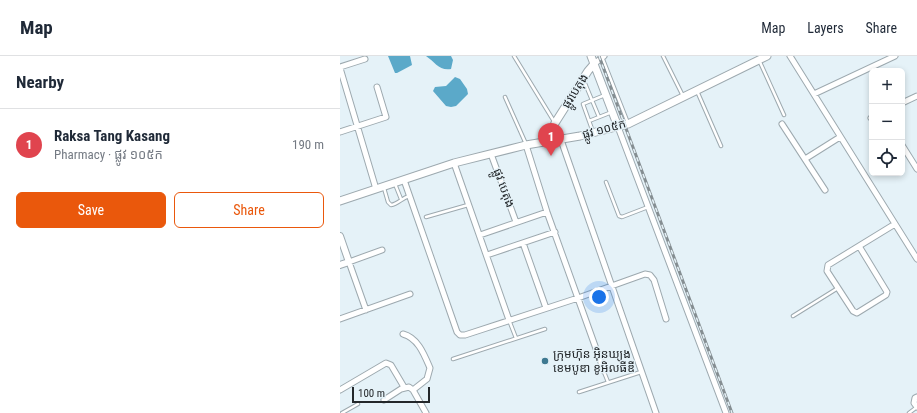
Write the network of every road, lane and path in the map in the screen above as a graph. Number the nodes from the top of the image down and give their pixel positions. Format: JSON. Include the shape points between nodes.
{"nodes":[{"id":1,"x":514,"y":56,"type":"edge"},
{"id":2,"x":592,"y":56,"type":"edge"},
{"id":3,"x":603,"y":56,"type":"edge"},
{"id":4,"x":663,"y":56,"type":"edge"},
{"id":5,"x":767,"y":56,"type":"edge"},
{"id":6,"x":790,"y":56,"type":"edge"},
{"id":7,"x":895,"y":56,"type":"edge"},
{"id":8,"x":365,"y":59,"type":"dead end"},
{"id":9,"x":759,"y":60,"type":"junction"},
{"id":10,"x":594,"y":64,"type":"junction"},
{"id":11,"x":340,"y":67,"type":"edge"},
{"id":12,"x":583,"y":78,"type":"junction"},
{"id":13,"x":377,"y":87,"type":"dead end"},
{"id":14,"x":696,"y":90,"type":"junction"},
{"id":15,"x":606,"y":94,"type":"junction"},
{"id":16,"x":814,"y":94,"type":"junction"},
{"id":17,"x":683,"y":96,"type":"junction"},
{"id":18,"x":917,"y":96,"type":"edge"},
{"id":19,"x":505,"y":97,"type":"dead end"},
{"id":20,"x":592,"y":100,"type":"junction"},
{"id":21,"x":905,"y":102,"type":"edge"},
{"id":22,"x":613,"y":112,"type":"junction"},
{"id":23,"x":784,"y":115,"type":"dead end"},
{"id":24,"x":599,"y":117,"type":"junction"},
{"id":25,"x":589,"y":121,"type":"junction"},
{"id":26,"x":555,"y":123,"type":"junction"},
{"id":27,"x":628,"y":124,"type":"junction"},
{"id":28,"x":782,"y":124,"type":"dead end"},
{"id":29,"x":356,"y":127,"type":"junction"},
{"id":30,"x":618,"y":127,"type":"junction"},
{"id":31,"x":340,"y":132,"type":"edge"},
{"id":32,"x":593,"y":133,"type":"junction"},
{"id":33,"x":840,"y":137,"type":"junction"},
{"id":34,"x":561,"y":140,"type":"junction"},
{"id":35,"x":548,"y":142,"type":"junction"},
{"id":36,"x":526,"y":145,"type":"junction"},
{"id":37,"x":721,"y":146,"type":"dead end"},
{"id":38,"x":905,"y":150,"type":"edge"},
{"id":39,"x":491,"y":154,"type":"junction"},
{"id":40,"x":805,"y":158,"type":"junction"},
{"id":41,"x":454,"y":162,"type":"junction"},
{"id":42,"x":917,"y":169,"type":"edge"},
{"id":43,"x":404,"y":180,"type":"junction"},
{"id":44,"x":606,"y":182,"type":"dead end"},
{"id":45,"x":395,"y":183,"type":"junction"},
{"id":46,"x":384,"y":186,"type":"junction"},
{"id":47,"x":376,"y":189,"type":"junction"},
{"id":48,"x":825,"y":190,"type":"dead end"},
{"id":49,"x":409,"y":196,"type":"junction"},
{"id":50,"x":401,"y":199,"type":"junction"},
{"id":51,"x":340,"y":201,"type":"edge"},
{"id":52,"x":469,"y":204,"type":"junction"},
{"id":53,"x":648,"y":207,"type":"junction"},
{"id":54,"x":547,"y":212,"type":"junction"},
{"id":55,"x":426,"y":217,"type":"dead end"},
{"id":56,"x":516,"y":222,"type":"junction"},
{"id":57,"x":895,"y":224,"type":"junction"},
{"id":58,"x":554,"y":232,"type":"junction"},
{"id":59,"x":480,"y":235,"type":"junction"},
{"id":60,"x":340,"y":236,"type":"edge"},
{"id":61,"x":523,"y":243,"type":"junction"},
{"id":62,"x":859,"y":246,"type":"junction"},
{"id":63,"x":382,"y":250,"type":"dead end"},
{"id":64,"x":487,"y":255,"type":"junction"},
{"id":65,"x":917,"y":259,"type":"edge"},
{"id":66,"x":348,"y":262,"type":"junction"},
{"id":67,"x":340,"y":265,"type":"edge"},
{"id":68,"x":612,"y":286,"type":"junction"},
{"id":69,"x":838,"y":288,"type":"junction"},
{"id":70,"x":410,"y":294,"type":"dead end"},
{"id":71,"x":578,"y":298,"type":"junction"},
{"id":72,"x":546,"y":308,"type":"junction"},
{"id":73,"x":366,"y":310,"type":"junction"},
{"id":74,"x":793,"y":316,"type":"dead end"},
{"id":75,"x":340,"y":319,"type":"edge"},
{"id":76,"x":666,"y":319,"type":"dead end"},
{"id":77,"x":509,"y":320,"type":"junction"},
{"id":78,"x":545,"y":329,"type":"dead end"},
{"id":79,"x":403,"y":334,"type":"dead end"},
{"id":80,"x":516,"y":338,"type":"junction"},
{"id":81,"x":453,"y":359,"type":"dead end"},
{"id":82,"x":604,"y":371,"type":"joint"},
{"id":83,"x":642,"y":372,"type":"junction"},
{"id":84,"x":608,"y":382,"type":"junction"},
{"id":85,"x":404,"y":387,"type":"junction"},
{"id":86,"x":340,"y":390,"type":"edge"},
{"id":87,"x":413,"y":390,"type":"junction"},
{"id":88,"x":579,"y":392,"type":"dead end"},
{"id":89,"x":917,"y":397,"type":"edge"},
{"id":90,"x":384,"y":400,"type":"dead end"},
{"id":91,"x":358,"y":404,"type":"dead end"},
{"id":92,"x":917,"y":407,"type":"edge"},
{"id":93,"x":342,"y":413,"type":"edge"},
{"id":94,"x":426,"y":413,"type":"edge"},
{"id":95,"x":656,"y":413,"type":"edge"},
{"id":96,"x":726,"y":413,"type":"edge"},
{"id":97,"x":909,"y":413,"type":"edge"}],
"edges":[{"from":1,"to":26,"type":"lane"},
{"from":2,"to":10,"type":"main road","name":"ផ្លូវបេតុង"},
{"from":3,"to":10,"type":"street"},
{"from":3,"to":27,"type":"lane"},
{"from":4,"to":17,"type":"lane"},
{"from":5,"to":9,"type":"main road","name":"ផ្លូវ ១០៥ក"},
{"from":6,"to":16,"type":"street"},
{"from":7,"to":16,"type":"street"},
{"from":8,"to":11,"type":"street"},
{"from":9,"to":14,"type":"main road","name":"ផ្លូវ ១០៥ក"},
{"from":9,"to":23,"type":"lane"},
{"from":10,"to":12,"type":"main road","name":"ផ្លូវបេតុង"},
{"from":10,"to":15,"type":"main road","name":"ផ្លូវបេតុង"},
{"from":11,"to":29,"type":"street"},
{"from":12,"to":20,"type":"lane"},
{"from":12,"to":26,"type":"main road","name":"ផ្លូវបេតុង"},
{"from":13,"to":29,"type":"street","via":[[386,116]]},
{"from":14,"to":17,"type":"main road","name":"ផ្លូវ ១០៥ក"},
{"from":14,"to":37,"type":"lane"},
{"from":15,"to":20,"type":"lane"},
{"from":15,"to":22,"type":"main road","name":"ផ្លូវបេតុង"},
{"from":16,"to":33,"type":"street"},
{"from":17,"to":27,"type":"main road","name":"ផ្លូវ ១០៥ក"},
{"from":18,"to":21,"type":"street"},
{"from":19,"to":36,"type":"lane"},
{"from":20,"to":24,"type":"lane"},
{"from":20,"to":25,"type":"lane","via":[[583,104]]},
{"from":22,"to":24,"type":"lane"},
{"from":22,"to":30,"type":"main road","name":"ផ្លូវបេតុង"},
{"from":24,"to":25,"type":"lane"},
{"from":25,"to":32,"type":"lane"},
{"from":26,"to":35,"type":"main road","name":"ផ្លូវបេតុង"},
{"from":27,"to":30,"type":"main road","name":"ផ្លូវ ១០៥ក"},
{"from":28,"to":40,"type":"street"},
{"from":29,"to":31,"type":"street"},
{"from":29,"to":47,"type":"street"},
{"from":30,"to":32,"type":"main road","name":"ផ្លូវ ១០៥ក"},
{"from":30,"to":53,"type":"street"},
{"from":32,"to":34,"type":"main road","name":"ផ្លូវ ១០៥ក"},
{"from":33,"to":40,"type":"street"},
{"from":33,"to":57,"type":"street"},
{"from":34,"to":35,"type":"main road","name":"ផ្លូវ ១០៥ក"},
{"from":34,"to":68,"type":"street"},
{"from":35,"to":36,"type":"main road","name":"ផ្លូវ ១០៥ក"},
{"from":36,"to":39,"type":"main road","name":"ផ្លូវ ១០៥ក"},
{"from":36,"to":54,"type":"street"},
{"from":38,"to":42,"type":"street"},
{"from":39,"to":41,"type":"main road","name":"ផ្លូវ ១០៥ក"},
{"from":39,"to":56,"type":"street","name":"ផ្លូវ បេតុង"},
{"from":40,"to":48,"type":"street"},
{"from":41,"to":43,"type":"main road","name":"ផ្លូវ ១០៥ក"},
{"from":41,"to":52,"type":"street"},
{"from":43,"to":45,"type":"main road","name":"ផ្លូវ ១០៥ក"},
{"from":43,"to":49,"type":"street"},
{"from":44,"to":53,"type":"lane","via":[[619,216]]},
{"from":45,"to":46,"type":"main road","name":"ផ្លូវ ១០៥ក"},
{"from":45,"to":50,"type":"lane"},
{"from":46,"to":47,"type":"main road","name":"ផ្លូវ ១០៥ក"},
{"from":46,"to":50,"type":"lane","via":[[389,204],[397,203]]},
{"from":47,"to":51,"type":"main road","name":"ផ្លូវ ១០៥ក"},
{"from":49,"to":50,"type":"lane"},
{"from":49,"to":77,"type":"street","via":[[457,332],[465,335]]},
{"from":52,"to":55,"type":"lane"},
{"from":52,"to":59,"type":"street"},
{"from":53,"to":96,"type":"street"},
{"from":54,"to":56,"type":"street"},
{"from":54,"to":58,"type":"street"},
{"from":56,"to":59,"type":"street"},
{"from":57,"to":62,"type":"street"},
{"from":57,"to":65,"type":"street"},
{"from":58,"to":61,"type":"street"},
{"from":58,"to":71,"type":"street"},
{"from":59,"to":64,"type":"street"},
{"from":60,"to":66,"type":"street"},
{"from":61,"to":64,"type":"street"},
{"from":61,"to":72,"type":"street"},
{"from":62,"to":69,"type":"street","via":[[828,265],[827,271]]},
{"from":62,"to":69,"type":"street","via":[[887,294],[857,313]]},
{"from":63,"to":66,"type":"street"},
{"from":64,"to":77,"type":"street"},
{"from":66,"to":67,"type":"street"},
{"from":66,"to":73,"type":"street"},
{"from":68,"to":71,"type":"street"},
{"from":68,"to":76,"type":"street","via":[[645,274],[650,275],[654,280]]},
{"from":68,"to":83,"type":"street"},
{"from":69,"to":74,"type":"lane"},
{"from":70,"to":73,"type":"street"},
{"from":71,"to":72,"type":"street"},
{"from":71,"to":82,"type":"street"},
{"from":72,"to":77,"type":"street"},
{"from":73,"to":75,"type":"street"},
{"from":77,"to":80,"type":"lane"},
{"from":78,"to":80,"type":"lane"},
{"from":79,"to":87,"type":"street","via":[[416,340],[430,368],[427,378]]},
{"from":80,"to":81,"type":"lane"},
{"from":82,"to":84,"type":"lane"},
{"from":83,"to":84,"type":"lane"},
{"from":83,"to":95,"type":"street"},
{"from":84,"to":88,"type":"lane"},
{"from":85,"to":86,"type":"street","via":[[386,363]]},
{"from":85,"to":87,"type":"street"},
{"from":85,"to":90,"type":"street"},
{"from":87,"to":94,"type":"street"},
{"from":89,"to":92,"type":"street","via":[[914,403]]},
{"from":91,"to":93,"type":"lane"},
{"from":92,"to":97,"type":"lane"}]}
